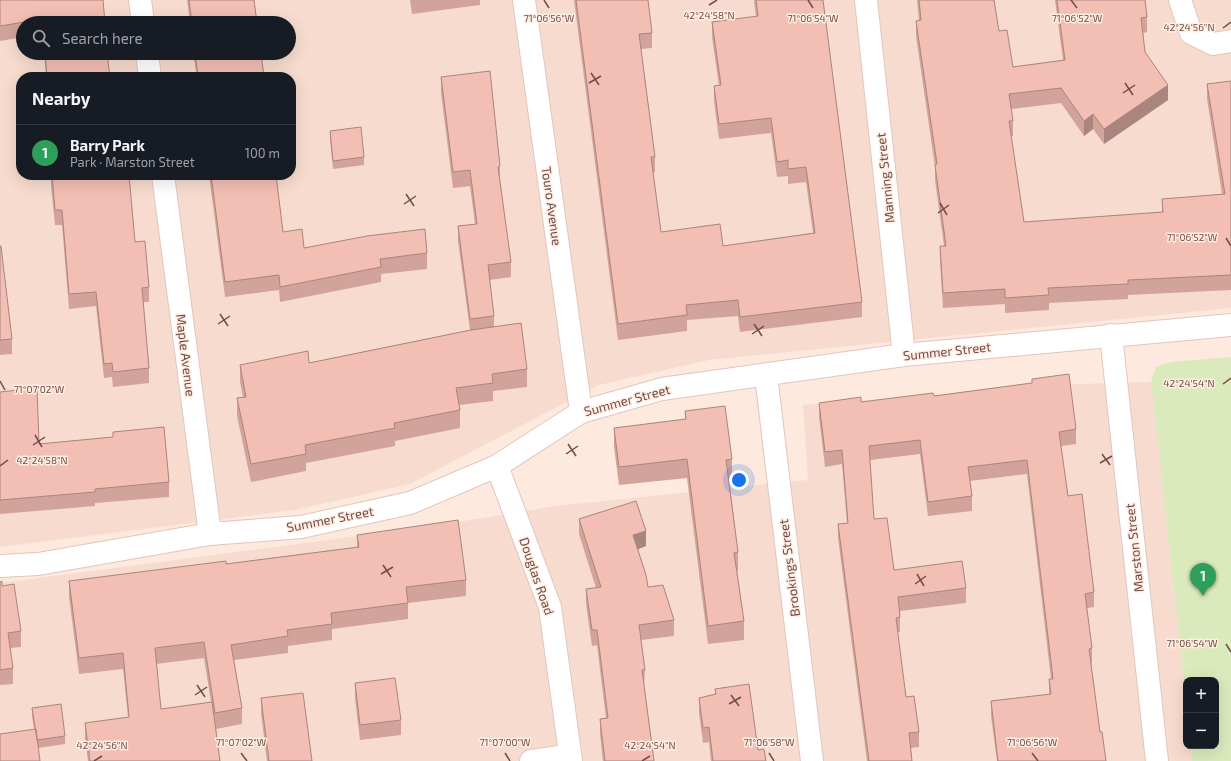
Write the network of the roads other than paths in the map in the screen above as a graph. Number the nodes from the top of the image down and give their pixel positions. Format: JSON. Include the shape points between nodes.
{"nodes":[{"id":1,"x":140,"y":0,"type":"edge"},
{"id":2,"x":524,"y":0,"type":"edge"},
{"id":3,"x":866,"y":0,"type":"edge"},
{"id":4,"x":1180,"y":0,"type":"edge"},
{"id":5,"x":142,"y":16,"type":"edge"},
{"id":6,"x":1231,"y":41,"type":"edge"},
{"id":7,"x":148,"y":60,"type":"edge"},
{"id":8,"x":149,"y":72,"type":"edge"},
{"id":9,"x":164,"y":180,"type":"edge"},
{"id":10,"x":1231,"y":325,"type":"edge"},
{"id":11,"x":1111,"y":335,"type":"junction"},
{"id":12,"x":904,"y":355,"type":"junction"},
{"id":13,"x":766,"y":375,"type":"junction"},
{"id":14,"x":581,"y":412,"type":"junction"},
{"id":15,"x":496,"y":466,"type":"junction"},
{"id":16,"x":210,"y":534,"type":"junction"},
{"id":17,"x":0,"y":566,"type":"edge"},
{"id":18,"x":571,"y":758,"type":"edge"},
{"id":19,"x":531,"y":761,"type":"edge"},
{"id":20,"x":812,"y":761,"type":"edge"},
{"id":21,"x":1157,"y":761,"type":"edge"}],
"edges":[{"from":1,"to":5,"type":"street"},
{"from":2,"to":14,"type":"street","name":"Touro Avenue"},
{"from":3,"to":12,"type":"street","name":"Manning Street"},
{"from":4,"to":6,"type":"street","via":[[1191,32],[1213,44]]},
{"from":7,"to":8,"type":"street"},
{"from":9,"to":16,"type":"street","name":"Maple Avenue"},
{"from":10,"to":11,"type":"street","name":"Summer Street"},
{"from":11,"to":12,"type":"street","name":"Summer Street"},
{"from":11,"to":21,"type":"street","name":"Marston Street"},
{"from":12,"to":13,"type":"street","name":"Summer Street"},
{"from":13,"to":14,"type":"street","name":"Summer Street","via":[[662,389]]},
{"from":13,"to":20,"type":"street","name":"Brookings Street"},
{"from":14,"to":15,"type":"street","name":"Summer Street"},
{"from":15,"to":16,"type":"street","name":"Summer Street","via":[[410,503],[301,527]]},
{"from":15,"to":18,"type":"street","name":"Douglas Road","via":[[550,607]]},
{"from":16,"to":17,"type":"street","name":"Summer Street","via":[[38,564]]},
{"from":18,"to":19,"type":"street"}]}
